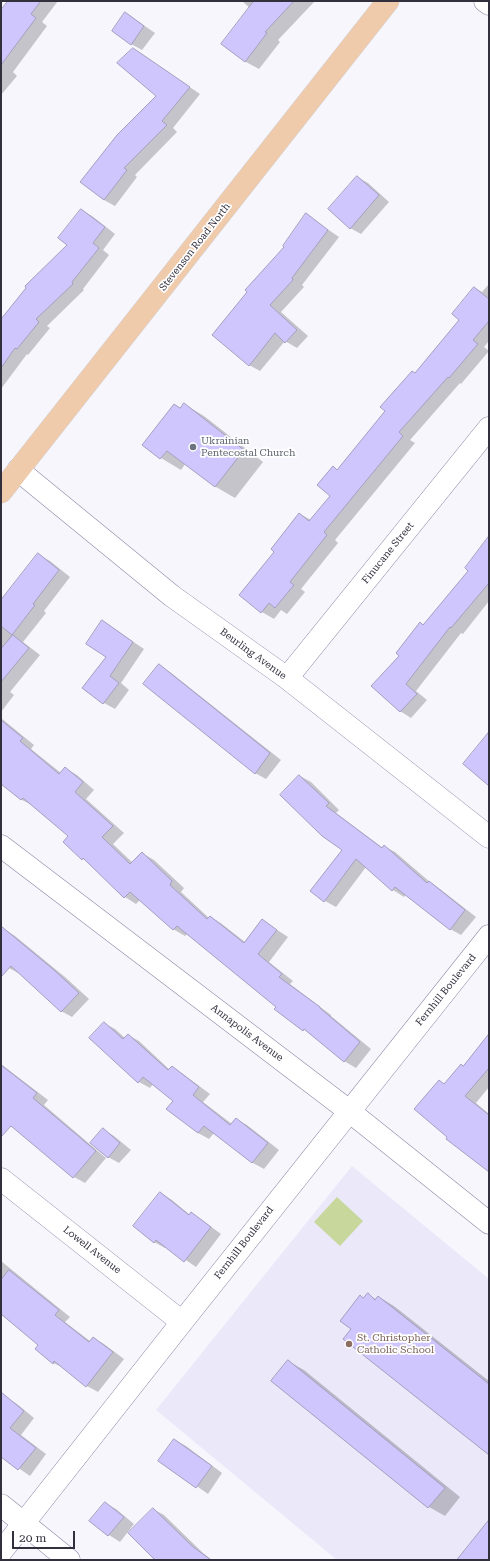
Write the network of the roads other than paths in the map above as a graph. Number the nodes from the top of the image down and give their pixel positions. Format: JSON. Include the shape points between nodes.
{"nodes":[{"id":1,"x":388,"y":1,"type":"edge"},
{"id":2,"x":485,"y":1,"type":"edge"},
{"id":3,"x":489,"y":4,"type":"edge"},
{"id":4,"x":489,"y":428,"type":"edge"},
{"id":5,"x":18,"y":470,"type":"junction"},
{"id":6,"x":1,"y":492,"type":"edge"},
{"id":7,"x":286,"y":678,"type":"junction"},
{"id":8,"x":489,"y":837,"type":"edge"},
{"id":9,"x":1,"y":846,"type":"edge"},
{"id":10,"x":489,"y":936,"type":"edge"},
{"id":11,"x":349,"y":1111,"type":"junction"},
{"id":12,"x":1,"y":1179,"type":"edge"},
{"id":13,"x":489,"y":1224,"type":"edge"},
{"id":14,"x":182,"y":1322,"type":"junction"},
{"id":15,"x":1,"y":1505,"type":"edge"},
{"id":16,"x":23,"y":1523,"type":"junction"},
{"id":17,"x":1,"y":1552,"type":"edge"},
{"id":18,"x":69,"y":1560,"type":"edge"}],
"edges":[{"from":1,"to":5,"type":"main road","name":"Stevenson Road North"},
{"from":2,"to":3,"type":"street"},
{"from":4,"to":7,"type":"street","name":"Finucane Street"},
{"from":5,"to":6,"type":"main road","name":"Stevenson Road North"},
{"from":5,"to":7,"type":"street","name":"Beurling Avenue","via":[[172,596]]},
{"from":7,"to":8,"type":"street","name":"Beurling Avenue"},
{"from":9,"to":11,"type":"street","name":"Annapolis Avenue"},
{"from":10,"to":11,"type":"street","name":"Fernhill Boulevard"},
{"from":11,"to":13,"type":"street","name":"Annapolis Avenue"},
{"from":11,"to":14,"type":"street","name":"Fernhill Boulevard"},
{"from":12,"to":14,"type":"street","name":"Lowell Avenue"},
{"from":14,"to":16,"type":"street","name":"Fernhill Boulevard"},
{"from":15,"to":16,"type":"street"},
{"from":16,"to":17,"type":"street","name":"Fernhill Boulevard"},
{"from":16,"to":18,"type":"street"}]}
